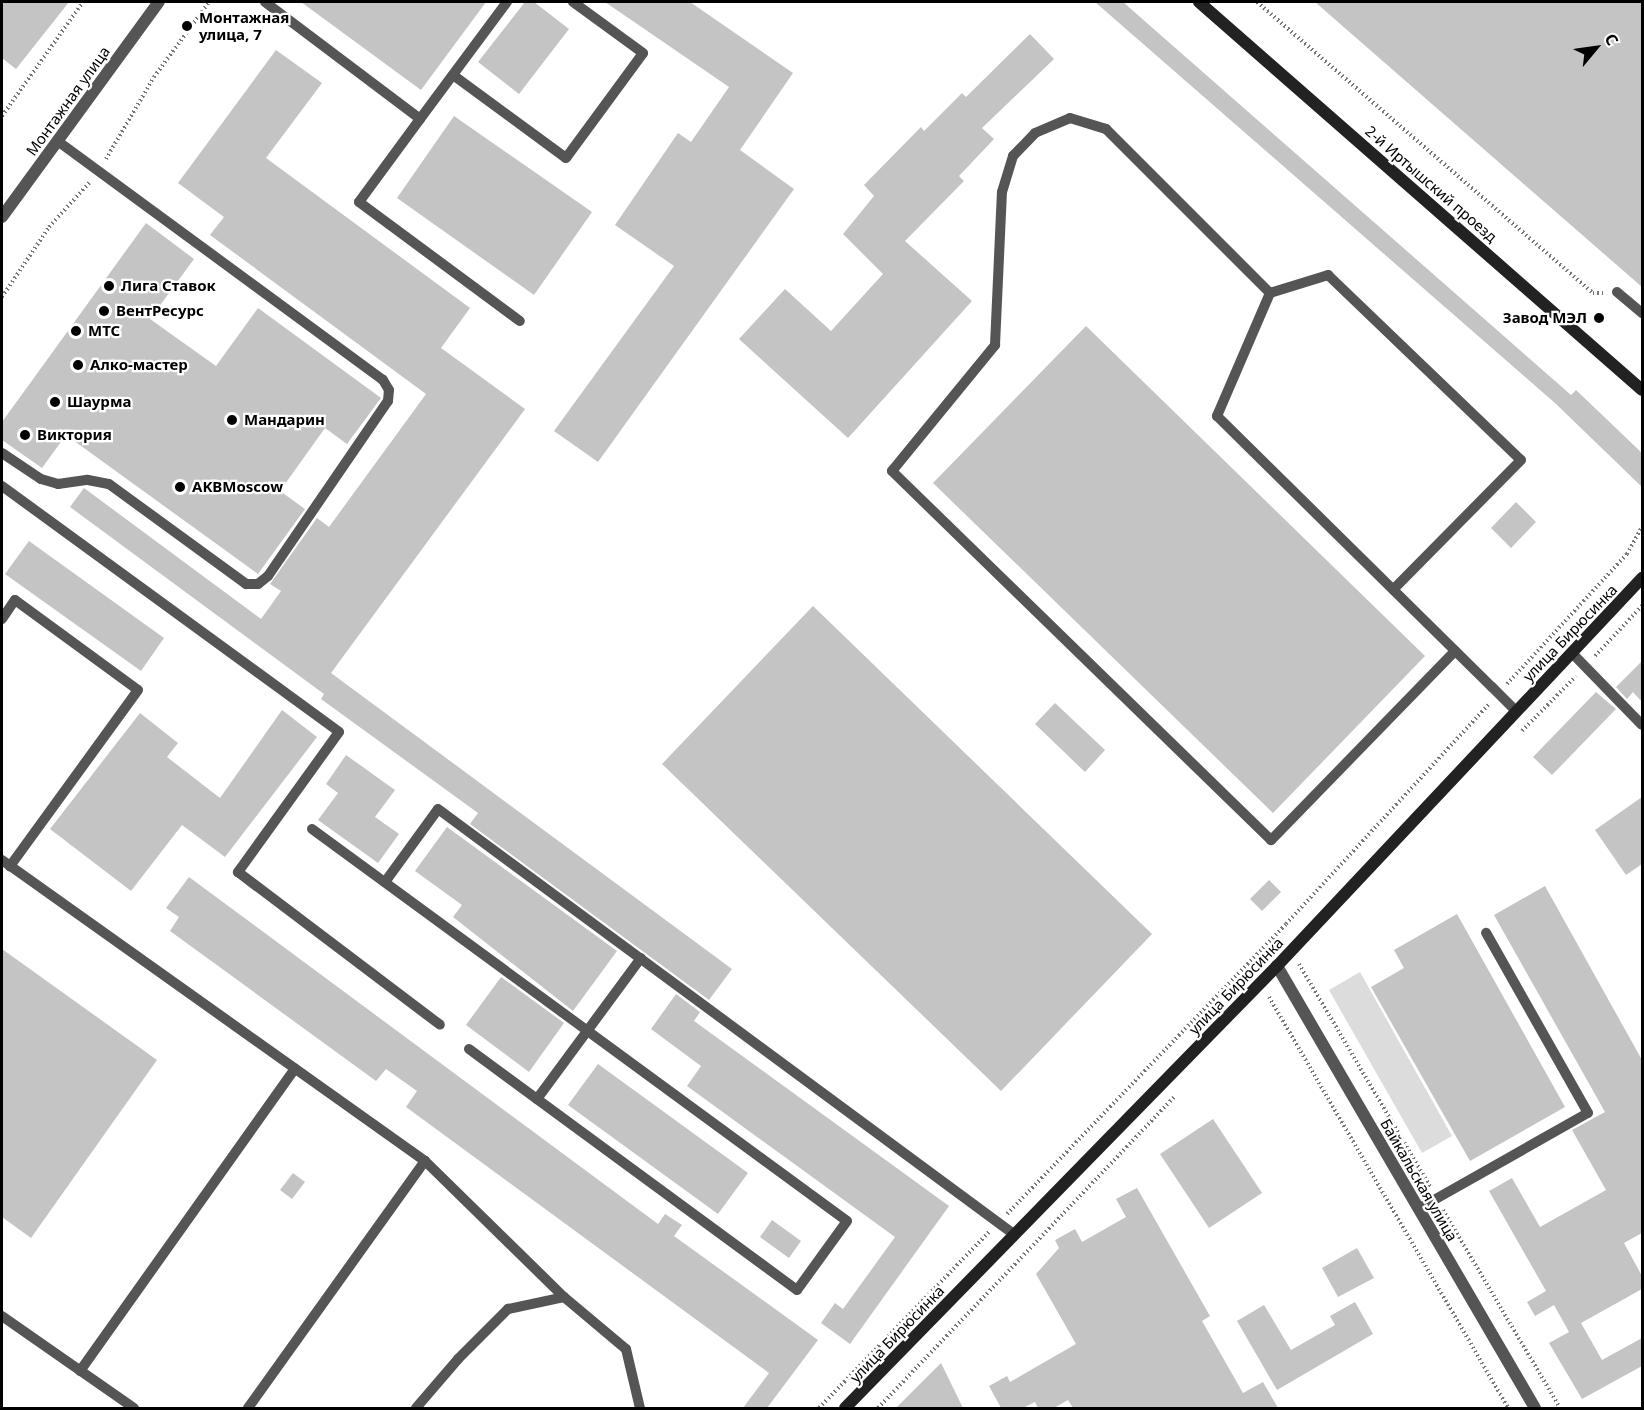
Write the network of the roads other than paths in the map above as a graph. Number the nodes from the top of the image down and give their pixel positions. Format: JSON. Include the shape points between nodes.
{"nodes":[{"id":1,"x":159,"y":2,"type":"edge"},
{"id":2,"x":265,"y":2,"type":"edge"},
{"id":3,"x":507,"y":2,"type":"edge"},
{"id":4,"x":573,"y":2,"type":"edge"},
{"id":5,"x":1199,"y":2,"type":"edge"},
{"id":6,"x":453,"y":75,"type":"junction"},
{"id":7,"x":420,"y":118,"type":"junction"},
{"id":8,"x":58,"y":141,"type":"junction"},
{"id":9,"x":2,"y":217,"type":"edge"},
{"id":10,"x":1617,"y":292,"type":"road end"},
{"id":11,"x":1270,"y":293,"type":"junction"},
{"id":12,"x":1642,"y":313,"type":"edge"},
{"id":13,"x":520,"y":321,"type":"dead end"},
{"id":14,"x":1642,"y":390,"type":"edge"},
{"id":15,"x":2,"y":453,"type":"edge"},
{"id":16,"x":2,"y":486,"type":"edge"},
{"id":17,"x":1642,"y":578,"type":"edge"},
{"id":18,"x":1393,"y":590,"type":"junction"},
{"id":19,"x":2,"y":619,"type":"edge"},
{"id":20,"x":1455,"y":651,"type":"junction"},
{"id":21,"x":1572,"y":653,"type":"junction"},
{"id":22,"x":1516,"y":711,"type":"junction"},
{"id":23,"x":1642,"y":725,"type":"edge"},
{"id":24,"x":312,"y":829,"type":"dead end"},
{"id":25,"x":6,"y":863,"type":"edge"},
{"id":26,"x":385,"y":882,"type":"junction"},
{"id":27,"x":1486,"y":933,"type":"dead end"},
{"id":28,"x":641,"y":958,"type":"junction"},
{"id":29,"x":1276,"y":966,"type":"junction"},
{"id":30,"x":440,"y":1025,"type":"dead end"},
{"id":31,"x":587,"y":1030,"type":"junction"},
{"id":32,"x":469,"y":1049,"type":"dead end"},
{"id":33,"x":295,"y":1069,"type":"junction"},
{"id":34,"x":537,"y":1099,"type":"junction"},
{"id":35,"x":425,"y":1161,"type":"junction"},
{"id":36,"x":1418,"y":1209,"type":"junction"},
{"id":37,"x":1015,"y":1235,"type":"junction"},
{"id":38,"x":564,"y":1297,"type":"junction"},
{"id":39,"x":2,"y":1316,"type":"edge"},
{"id":40,"x":80,"y":1371,"type":"junction"},
{"id":41,"x":134,"y":1408,"type":"edge"},
{"id":42,"x":248,"y":1408,"type":"edge"},
{"id":43,"x":416,"y":1408,"type":"edge"},
{"id":44,"x":640,"y":1408,"type":"edge"},
{"id":45,"x":845,"y":1408,"type":"edge"},
{"id":46,"x":1535,"y":1408,"type":"edge"}],
"edges":[{"from":1,"to":8,"type":"street","name":"Монтажная улица"},
{"from":2,"to":7,"type":"lane"},
{"from":3,"to":6,"type":"lane"},
{"from":4,"to":6,"type":"lane","via":[[643,53],[566,158]]},
{"from":5,"to":14,"type":"main road","name":"2-й Иртышский проезд"},
{"from":6,"to":7,"type":"lane"},
{"from":7,"to":13,"type":"lane","via":[[359,202]]},
{"from":8,"to":9,"type":"street","name":"Монтажная улица"},
{"from":8,"to":15,"type":"lane","via":[[383,380],[389,390],[388,400],[268,576],[258,584],[246,584],[108,484],[88,480],[58,484],[41,479]]},
{"from":10,"to":12,"type":"lane"},
{"from":11,"to":18,"type":"lane","via":[[1217,416]]},
{"from":11,"to":18,"type":"lane","via":[[1328,275],[1521,460]]},
{"from":11,"to":20,"type":"lane","via":[[1106,129],[1070,118],[1035,134],[1013,156],[1002,192],[995,345],[892,471],[1271,840]]},
{"from":16,"to":30,"type":"lane","via":[[339,732],[238,872]]},
{"from":17,"to":21,"type":"main road","name":"улица Бирюсинка"},
{"from":18,"to":20,"type":"lane"},
{"from":19,"to":25,"type":"lane","via":[[15,600],[138,690]]},
{"from":20,"to":22,"type":"lane"},
{"from":21,"to":22,"type":"main road","name":"улица Бирюсинка"},
{"from":21,"to":23,"type":"lane"},
{"from":22,"to":29,"type":"main road","name":"улица Бирюсинка"},
{"from":24,"to":26,"type":"lane"},
{"from":25,"to":33,"type":"lane"},
{"from":26,"to":28,"type":"lane","via":[[438,809]]},
{"from":26,"to":31,"type":"lane"},
{"from":27,"to":36,"type":"lane","via":[[1588,1113]]},
{"from":28,"to":31,"type":"lane"},
{"from":28,"to":37,"type":"lane"},
{"from":29,"to":36,"type":"street","name":"Байкальская улица"},
{"from":29,"to":37,"type":"main road","name":"улица Бирюсинка"},
{"from":31,"to":34,"type":"lane"},
{"from":31,"to":34,"type":"lane","via":[[847,1221],[804,1281],[797,1290]]},
{"from":32,"to":34,"type":"lane"},
{"from":33,"to":35,"type":"lane"},
{"from":33,"to":40,"type":"lane"},
{"from":35,"to":38,"type":"lane"},
{"from":35,"to":42,"type":"lane"},
{"from":36,"to":46,"type":"street","name":"Байкальская улица"},
{"from":37,"to":45,"type":"main road","name":"улица Бирюсинка"},
{"from":38,"to":43,"type":"lane","via":[[508,1309]]},
{"from":38,"to":44,"type":"lane","via":[[626,1349]]},
{"from":39,"to":40,"type":"lane"},
{"from":40,"to":41,"type":"lane"}]}
